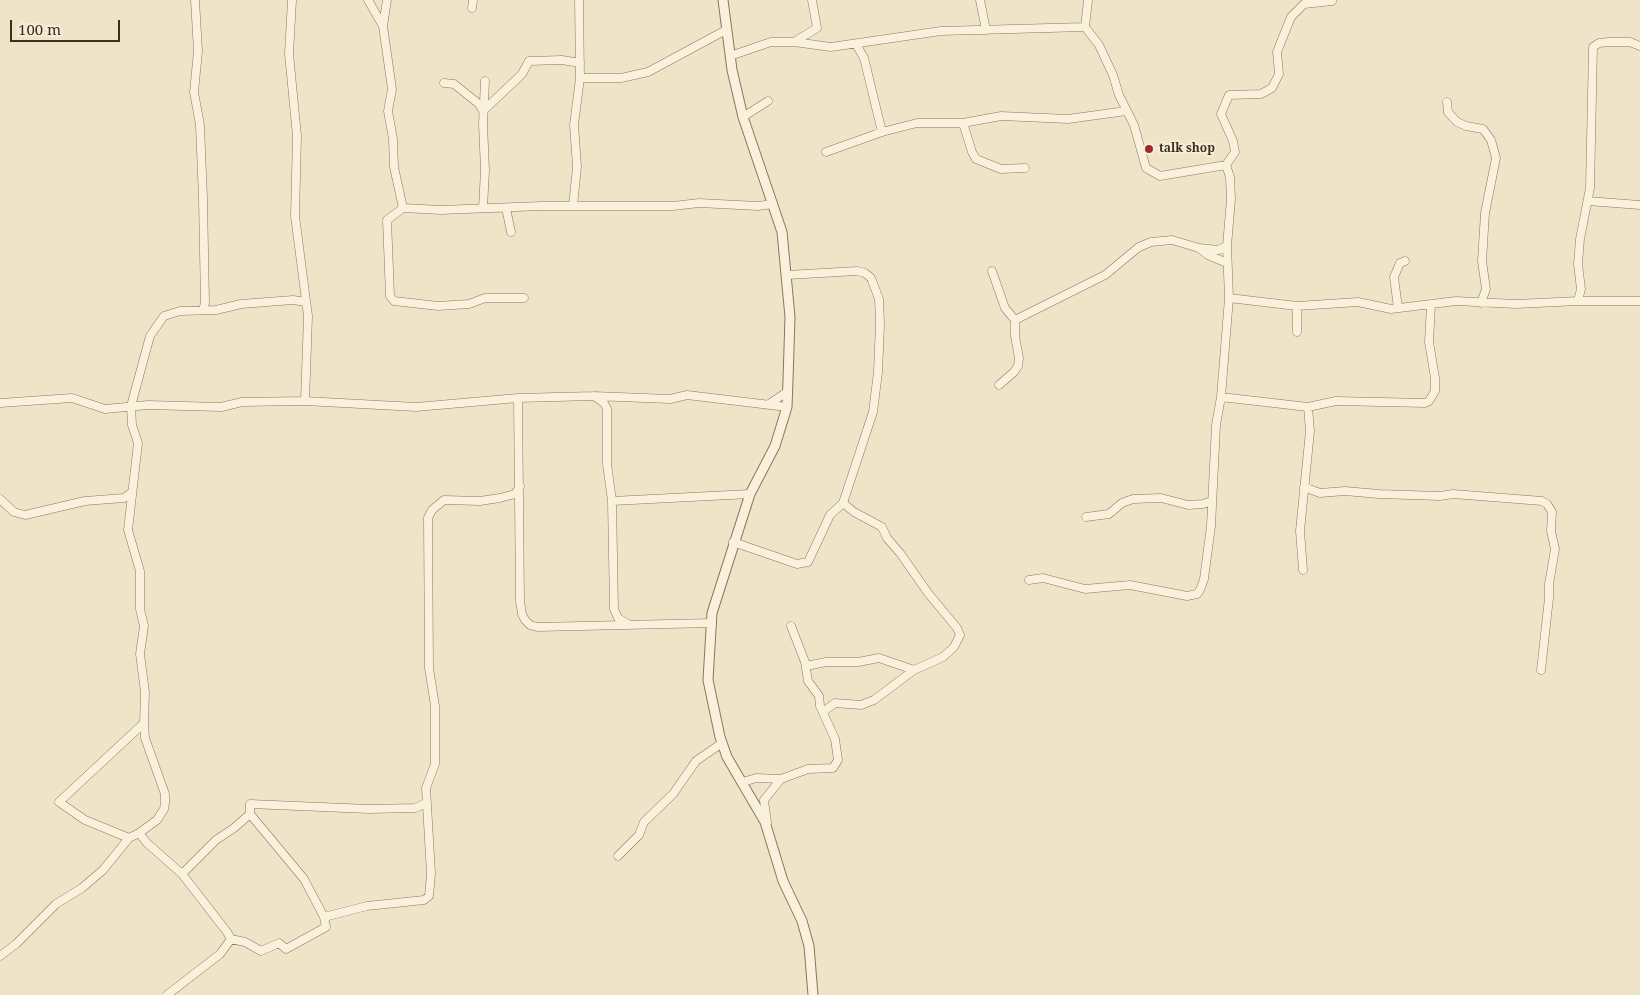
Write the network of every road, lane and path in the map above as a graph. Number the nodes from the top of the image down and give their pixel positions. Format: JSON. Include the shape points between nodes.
{"nodes":[{"id":1,"x":196,"y":0,"type":"edge"},
{"id":2,"x":292,"y":0,"type":"edge"},
{"id":3,"x":368,"y":0,"type":"edge"},
{"id":4,"x":387,"y":0,"type":"edge"},
{"id":5,"x":579,"y":0,"type":"edge"},
{"id":6,"x":723,"y":0,"type":"edge"},
{"id":7,"x":812,"y":0,"type":"edge"},
{"id":8,"x":980,"y":0,"type":"edge"},
{"id":9,"x":1088,"y":0,"type":"edge"},
{"id":10,"x":1332,"y":1,"type":"dead end"},
{"id":11,"x":384,"y":26,"type":"junction"},
{"id":12,"x":1086,"y":27,"type":"junction"},
{"id":13,"x":726,"y":30,"type":"junction"},
{"id":14,"x":986,"y":30,"type":"junction"},
{"id":15,"x":794,"y":42,"type":"junction"},
{"id":16,"x":856,"y":44,"type":"junction"},
{"id":17,"x":1640,"y":46,"type":"edge"},
{"id":18,"x":730,"y":56,"type":"junction"},
{"id":19,"x":580,"y":63,"type":"junction"},
{"id":20,"x":580,"y":78,"type":"junction"},
{"id":21,"x":485,"y":81,"type":"dead end"},
{"id":22,"x":444,"y":83,"type":"dead end"},
{"id":23,"x":768,"y":101,"type":"dead end"},
{"id":24,"x":1447,"y":102,"type":"dead end"},
{"id":25,"x":484,"y":111,"type":"junction"},
{"id":26,"x":1126,"y":111,"type":"junction"},
{"id":27,"x":743,"y":117,"type":"junction"},
{"id":28,"x":963,"y":123,"type":"junction"},
{"id":29,"x":882,"y":132,"type":"junction"},
{"id":30,"x":826,"y":152,"type":"dead end"},
{"id":31,"x":1226,"y":165,"type":"junction"},
{"id":32,"x":1025,"y":168,"type":"dead end"},
{"id":33,"x":1588,"y":201,"type":"junction"},
{"id":34,"x":773,"y":204,"type":"junction"},
{"id":35,"x":1640,"y":205,"type":"edge"},
{"id":36,"x":573,"y":206,"type":"junction"},
{"id":37,"x":403,"y":208,"type":"junction"},
{"id":38,"x":483,"y":208,"type":"junction"},
{"id":39,"x":506,"y":208,"type":"junction"},
{"id":40,"x":511,"y":232,"type":"dead end"},
{"id":41,"x":1227,"y":246,"type":"junction"},
{"id":42,"x":1199,"y":248,"type":"junction"},
{"id":43,"x":1405,"y":261,"type":"dead end"},
{"id":44,"x":1227,"y":263,"type":"junction"},
{"id":45,"x":992,"y":271,"type":"dead end"},
{"id":46,"x":787,"y":275,"type":"junction"},
{"id":47,"x":524,"y":298,"type":"dead end"},
{"id":48,"x":1229,"y":298,"type":"junction"},
{"id":49,"x":1578,"y":301,"type":"junction"},
{"id":50,"x":1640,"y":301,"type":"edge"},
{"id":51,"x":306,"y":302,"type":"junction"},
{"id":52,"x":1481,"y":303,"type":"junction"},
{"id":53,"x":1431,"y":305,"type":"junction"},
{"id":54,"x":1297,"y":306,"type":"junction"},
{"id":55,"x":1398,"y":308,"type":"junction"},
{"id":56,"x":203,"y":310,"type":"junction"},
{"id":57,"x":1015,"y":320,"type":"junction"},
{"id":58,"x":1298,"y":332,"type":"dead end"},
{"id":59,"x":999,"y":385,"type":"dead end"},
{"id":60,"x":787,"y":392,"type":"junction"},
{"id":61,"x":594,"y":396,"type":"junction"},
{"id":62,"x":1221,"y":397,"type":"junction"},
{"id":63,"x":518,"y":398,"type":"junction"},
{"id":64,"x":535,"y":398,"type":"junction"},
{"id":65,"x":305,"y":401,"type":"junction"},
{"id":66,"x":0,"y":403,"type":"edge"},
{"id":67,"x":769,"y":404,"type":"junction"},
{"id":68,"x":131,"y":406,"type":"junction"},
{"id":69,"x":787,"y":407,"type":"junction"},
{"id":70,"x":1308,"y":407,"type":"junction"},
{"id":71,"x":518,"y":414,"type":"junction"},
{"id":72,"x":520,"y":486,"type":"junction"},
{"id":73,"x":1304,"y":487,"type":"junction"},
{"id":74,"x":131,"y":493,"type":"junction"},
{"id":75,"x":750,"y":494,"type":"junction"},
{"id":76,"x":0,"y":500,"type":"edge"},
{"id":77,"x":1212,"y":500,"type":"junction"},
{"id":78,"x":612,"y":501,"type":"junction"},
{"id":79,"x":843,"y":503,"type":"junction"},
{"id":80,"x":1086,"y":517,"type":"dead end"},
{"id":81,"x":733,"y":542,"type":"junction"},
{"id":82,"x":1302,"y":570,"type":"dead end"},
{"id":83,"x":1029,"y":580,"type":"dead end"},
{"id":84,"x":615,"y":612,"type":"junction"},
{"id":85,"x":712,"y":623,"type":"junction"},
{"id":86,"x":630,"y":624,"type":"junction"},
{"id":87,"x":606,"y":626,"type":"junction"},
{"id":88,"x":791,"y":626,"type":"dead end"},
{"id":89,"x":957,"y":628,"type":"junction"},
{"id":90,"x":969,"y":636,"type":"dead end"},
{"id":91,"x":806,"y":666,"type":"junction"},
{"id":92,"x":914,"y":670,"type":"junction"},
{"id":93,"x":1541,"y":670,"type":"dead end"},
{"id":94,"x":823,"y":712,"type":"junction"},
{"id":95,"x":144,"y":723,"type":"junction"},
{"id":96,"x":722,"y":743,"type":"junction"},
{"id":97,"x":781,"y":780,"type":"junction"},
{"id":98,"x":743,"y":782,"type":"junction"},
{"id":99,"x":426,"y":803,"type":"junction"},
{"id":100,"x":250,"y":814,"type":"junction"},
{"id":101,"x":769,"y":832,"type":"junction"},
{"id":102,"x":139,"y":833,"type":"junction"},
{"id":103,"x":129,"y":838,"type":"junction"},
{"id":104,"x":618,"y":856,"type":"dead end"},
{"id":105,"x":182,"y":874,"type":"junction"},
{"id":106,"x":324,"y":917,"type":"junction"},
{"id":107,"x":230,"y":939,"type":"junction"},
{"id":108,"x":0,"y":956,"type":"edge"},
{"id":109,"x":168,"y":995,"type":"edge"},
{"id":110,"x":813,"y":995,"type":"edge"}],
"edges":[{"from":1,"to":56,"type":"street","via":[[198,51],[194,92],[200,125]]},
{"from":2,"to":51,"type":"street","via":[[289,54],[297,136],[295,216]]},
{"from":3,"to":11,"type":"street"},
{"from":4,"to":11,"type":"street"},
{"from":5,"to":19,"type":"street"},
{"from":6,"to":13,"type":"street"},
{"from":7,"to":15,"type":"street","via":[[817,28]]},
{"from":8,"to":14,"type":"street"},
{"from":9,"to":12,"type":"street"},
{"from":10,"to":31,"type":"street","via":[[1304,4],[1294,13],[1277,52],[1279,74],[1272,88],[1261,94],[1229,95],[1221,114],[1235,152]]},
{"from":11,"to":37,"type":"street","via":[[392,89],[388,112]]},
{"from":12,"to":14,"type":"street"},
{"from":12,"to":26,"type":"street","via":[[1104,54]]},
{"from":13,"to":18,"type":"street"},
{"from":13,"to":20,"type":"street","via":[[648,72],[621,78]]},
{"from":14,"to":16,"type":"street","via":[[922,33]]},
{"from":15,"to":16,"type":"street","via":[[824,47]]},
{"from":15,"to":18,"type":"street","via":[[771,42]]},
{"from":16,"to":29,"type":"street","via":[[864,58]]},
{"from":17,"to":33,"type":"street","via":[[1630,42],[1609,42],[1593,47]]},
{"from":18,"to":27,"type":"street"},
{"from":19,"to":20,"type":"street"},
{"from":19,"to":25,"type":"street","via":[[530,61],[522,74]]},
{"from":20,"to":36,"type":"street","via":[[574,126],[577,167]]},
{"from":21,"to":25,"type":"street"},
{"from":22,"to":25,"type":"street","via":[[454,84]]},
{"from":23,"to":27,"type":"street"},
{"from":24,"to":52,"type":"street","via":[[1448,112],[1457,122],[1483,129],[1491,140],[1496,158],[1484,212],[1482,261],[1486,289]]},
{"from":25,"to":38,"type":"street"},
{"from":26,"to":28,"type":"street","via":[[1068,118],[1001,116]]},
{"from":26,"to":31,"type":"street","via":[[1150,172],[1160,176]]},
{"from":27,"to":34,"type":"street"},
{"from":28,"to":29,"type":"street","via":[[917,123]]},
{"from":28,"to":32,"type":"street","via":[[976,159],[1001,169]]},
{"from":29,"to":30,"type":"street"},
{"from":31,"to":41,"type":"street","via":[[1230,177]]},
{"from":33,"to":35,"type":"street"},
{"from":33,"to":49,"type":"street","via":[[1580,239],[1581,289]]},
{"from":34,"to":36,"type":"street"},
{"from":34,"to":46,"type":"street","via":[[782,232]]},
{"from":36,"to":39,"type":"street"},
{"from":37,"to":38,"type":"street"},
{"from":37,"to":47,"type":"street","via":[[386,224],[390,296],[394,301],[433,306],[469,304],[485,298]]},
{"from":38,"to":39,"type":"street"},
{"from":39,"to":40,"type":"street"},
{"from":41,"to":42,"type":"street","via":[[1218,250]]},
{"from":41,"to":44,"type":"street"},
{"from":42,"to":44,"type":"street"},
{"from":42,"to":57,"type":"street","via":[[1179,241],[1162,239],[1150,242],[1105,275]]},
{"from":43,"to":55,"type":"street","via":[[1400,263],[1394,277]]},
{"from":44,"to":48,"type":"street"},
{"from":45,"to":57,"type":"street","via":[[1005,308]]},
{"from":46,"to":60,"type":"street","via":[[790,317]]},
{"from":46,"to":79,"type":"street","via":[[865,272],[876,287],[880,324],[873,412]]},
{"from":48,"to":54,"type":"street"},
{"from":48,"to":62,"type":"street"},
{"from":49,"to":50,"type":"street"},
{"from":49,"to":52,"type":"street"},
{"from":51,"to":56,"type":"street","via":[[270,301]]},
{"from":51,"to":65,"type":"street"},
{"from":52,"to":53,"type":"street","via":[[1456,301]]},
{"from":53,"to":55,"type":"street"},
{"from":53,"to":70,"type":"street","via":[[1428,342],[1435,378],[1429,401],[1421,404],[1336,400]]},
{"from":54,"to":55,"type":"street","via":[[1358,302]]},
{"from":54,"to":58,"type":"street"},
{"from":56,"to":68,"type":"street","via":[[171,312],[155,326]]},
{"from":57,"to":59,"type":"street","via":[[1018,366]]},
{"from":60,"to":67,"type":"street"},
{"from":60,"to":69,"type":"street"},
{"from":61,"to":64,"type":"street"},
{"from":61,"to":67,"type":"street","via":[[670,399],[687,395]]},
{"from":61,"to":78,"type":"street","via":[[607,409],[607,464]]},
{"from":62,"to":70,"type":"street"},
{"from":62,"to":77,"type":"street","via":[[1216,425]]},
{"from":63,"to":64,"type":"street"},
{"from":63,"to":65,"type":"street","via":[[416,407]]},
{"from":63,"to":71,"type":"street"},
{"from":64,"to":71,"type":"street"},
{"from":65,"to":68,"type":"street","via":[[242,402],[221,407]]},
{"from":66,"to":68,"type":"street","via":[[72,398],[105,409]]},
{"from":67,"to":69,"type":"street"},
{"from":68,"to":74,"type":"street","via":[[132,425],[138,443]]},
{"from":69,"to":75,"type":"street","via":[[775,446]]},
{"from":70,"to":73,"type":"street","via":[[1310,431]]},
{"from":71,"to":72,"type":"street"},
{"from":72,"to":87,"type":"street","via":[[520,601],[523,617],[537,627]]},
{"from":72,"to":99,"type":"street","via":[[515,494],[500,498],[444,500],[428,518],[429,668],[435,706],[435,764],[426,788]]},
{"from":73,"to":82,"type":"street","via":[[1300,544]]},
{"from":73,"to":93,"type":"street","via":[[1320,493],[1453,494],[1547,504],[1552,512],[1551,531],[1555,549]]},
{"from":74,"to":76,"type":"street","via":[[124,498],[85,501],[25,515],[14,512]]},
{"from":74,"to":95,"type":"street","via":[[128,530],[140,571],[140,609],[144,626],[140,654],[145,692]]},
{"from":75,"to":78,"type":"street"},
{"from":75,"to":81,"type":"street"},
{"from":77,"to":80,"type":"street","via":[[1195,505],[1161,498],[1133,499],[1109,514]]},
{"from":77,"to":83,"type":"street","via":[[1204,579],[1197,594],[1182,596],[1130,585],[1084,589],[1043,578]]},
{"from":78,"to":84,"type":"street"},
{"from":79,"to":81,"type":"street","via":[[830,515],[812,555],[803,564]]},
{"from":79,"to":89,"type":"street","via":[[882,527],[887,538]]},
{"from":81,"to":85,"type":"street","via":[[712,613]]},
{"from":84,"to":86,"type":"street","via":[[620,620]]},
{"from":84,"to":87,"type":"street"},
{"from":85,"to":86,"type":"street"},
{"from":85,"to":96,"type":"street","via":[[708,680]]},
{"from":86,"to":87,"type":"street"},
{"from":88,"to":91,"type":"street"},
{"from":89,"to":90,"type":"street"},
{"from":89,"to":92,"type":"street","via":[[959,640],[951,651]]},
{"from":91,"to":92,"type":"street","via":[[879,658]]},
{"from":91,"to":94,"type":"street","via":[[808,681],[819,696]]},
{"from":92,"to":94,"type":"street","via":[[866,703],[855,706],[835,703]]},
{"from":94,"to":97,"type":"street","via":[[835,740],[836,764],[830,769],[808,769]]},
{"from":95,"to":102,"type":"street","via":[[146,744],[165,794],[165,803],[160,817]]},
{"from":95,"to":103,"type":"street","via":[[59,802],[84,820]]},
{"from":96,"to":98,"type":"street"},
{"from":96,"to":104,"type":"street","via":[[696,761],[673,794],[644,822],[639,835]]},
{"from":97,"to":98,"type":"street","via":[[756,778]]},
{"from":97,"to":101,"type":"street","via":[[770,790],[763,804]]},
{"from":98,"to":101,"type":"street"},
{"from":99,"to":100,"type":"street","via":[[418,807],[369,808],[250,804]]},
{"from":99,"to":106,"type":"street","via":[[431,874],[428,898],[367,906]]},
{"from":100,"to":105,"type":"street","via":[[216,840]]},
{"from":100,"to":106,"type":"street","via":[[304,879]]},
{"from":101,"to":110,"type":"street","via":[[783,881],[810,946]]},
{"from":102,"to":103,"type":"street"},
{"from":102,"to":105,"type":"street"},
{"from":103,"to":108,"type":"street","via":[[104,870],[56,904]]},
{"from":105,"to":107,"type":"street"},
{"from":106,"to":107,"type":"street","via":[[326,927],[286,949],[279,942],[261,951],[245,942]]},
{"from":107,"to":109,"type":"street","via":[[214,960]]}]}
